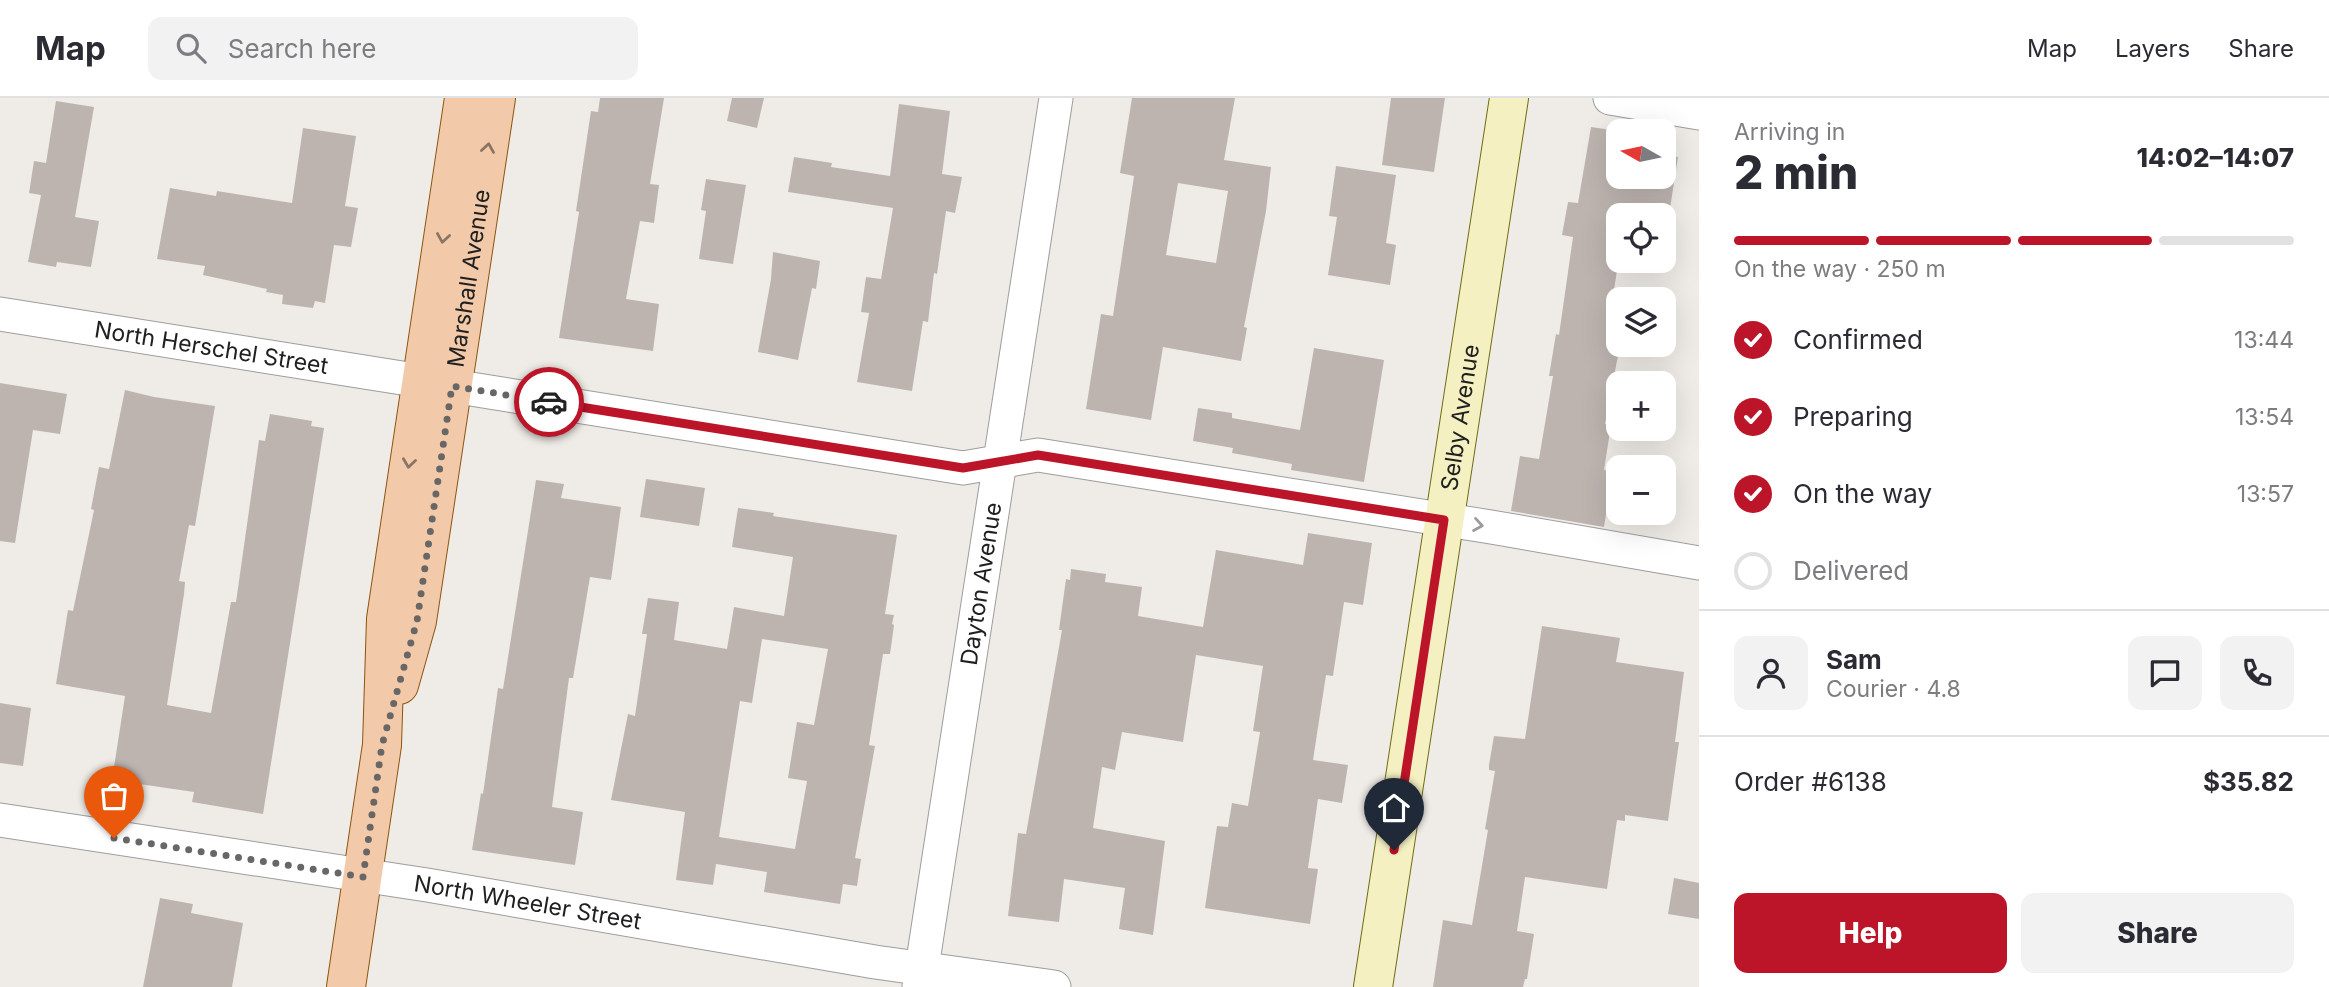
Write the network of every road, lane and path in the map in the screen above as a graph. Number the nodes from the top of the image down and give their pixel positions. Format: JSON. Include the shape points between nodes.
{"nodes":[{"id":1,"x":464,"y":98,"type":"edge"},
{"id":2,"x":496,"y":98,"type":"edge"},
{"id":3,"x":1056,"y":98,"type":"edge"},
{"id":4,"x":1510,"y":98,"type":"edge"},
{"id":5,"x":1610,"y":98,"type":"edge"},
{"id":6,"x":1699,"y":113,"type":"edge"},
{"id":7,"x":0,"y":314,"type":"edge"},
{"id":8,"x":436,"y":383,"type":"junction"},
{"id":9,"x":1000,"y":462,"type":"junction"},
{"id":10,"x":1444,"y":520,"type":"junction"},
{"id":11,"x":1699,"y":563,"type":"edge"},
{"id":12,"x":0,"y":820,"type":"edge"},
{"id":13,"x":363,"y":877,"type":"junction"},
{"id":14,"x":920,"y":978,"type":"edge"},
{"id":15,"x":346,"y":987,"type":"edge"},
{"id":16,"x":1054,"y":987,"type":"edge"},
{"id":17,"x":1373,"y":987,"type":"edge"}],
"edges":[{"from":1,"to":8,"type":"main road","name":"Marshall Avenue","one_way":true},
{"from":8,"to":2,"type":"main road","name":"Marshall Avenue","one_way":true},
{"from":3,"to":9,"type":"street","name":"Dayton Avenue"},
{"from":4,"to":10,"type":"street","name":"Selby Avenue"},
{"from":5,"to":6,"type":"street"},
{"from":7,"to":8,"type":"street","name":"North Herschel Street"},
{"from":8,"to":9,"type":"street","name":"North Herschel Street","via":[[963,468]]},
{"from":8,"to":13,"type":"main road","name":"Marshall Avenue","via":[[386,618],[382,745]]},
{"from":9,"to":10,"type":"street","name":"North Herschel Street","via":[[1038,455]]},
{"from":9,"to":14,"type":"street","name":"Dayton Avenue"},
{"from":10,"to":11,"type":"street","name":"North Herschel Street","one_way":true},
{"from":10,"to":17,"type":"street","name":"Selby Avenue"},
{"from":12,"to":13,"type":"street","name":"North Wheeler Street"},
{"from":13,"to":14,"type":"street","name":"North Wheeler Street","via":[[427,885]]},
{"from":13,"to":15,"type":"main road","name":"Marshall Avenue"},
{"from":14,"to":16,"type":"street","name":"North Wheeler Street"}]}
